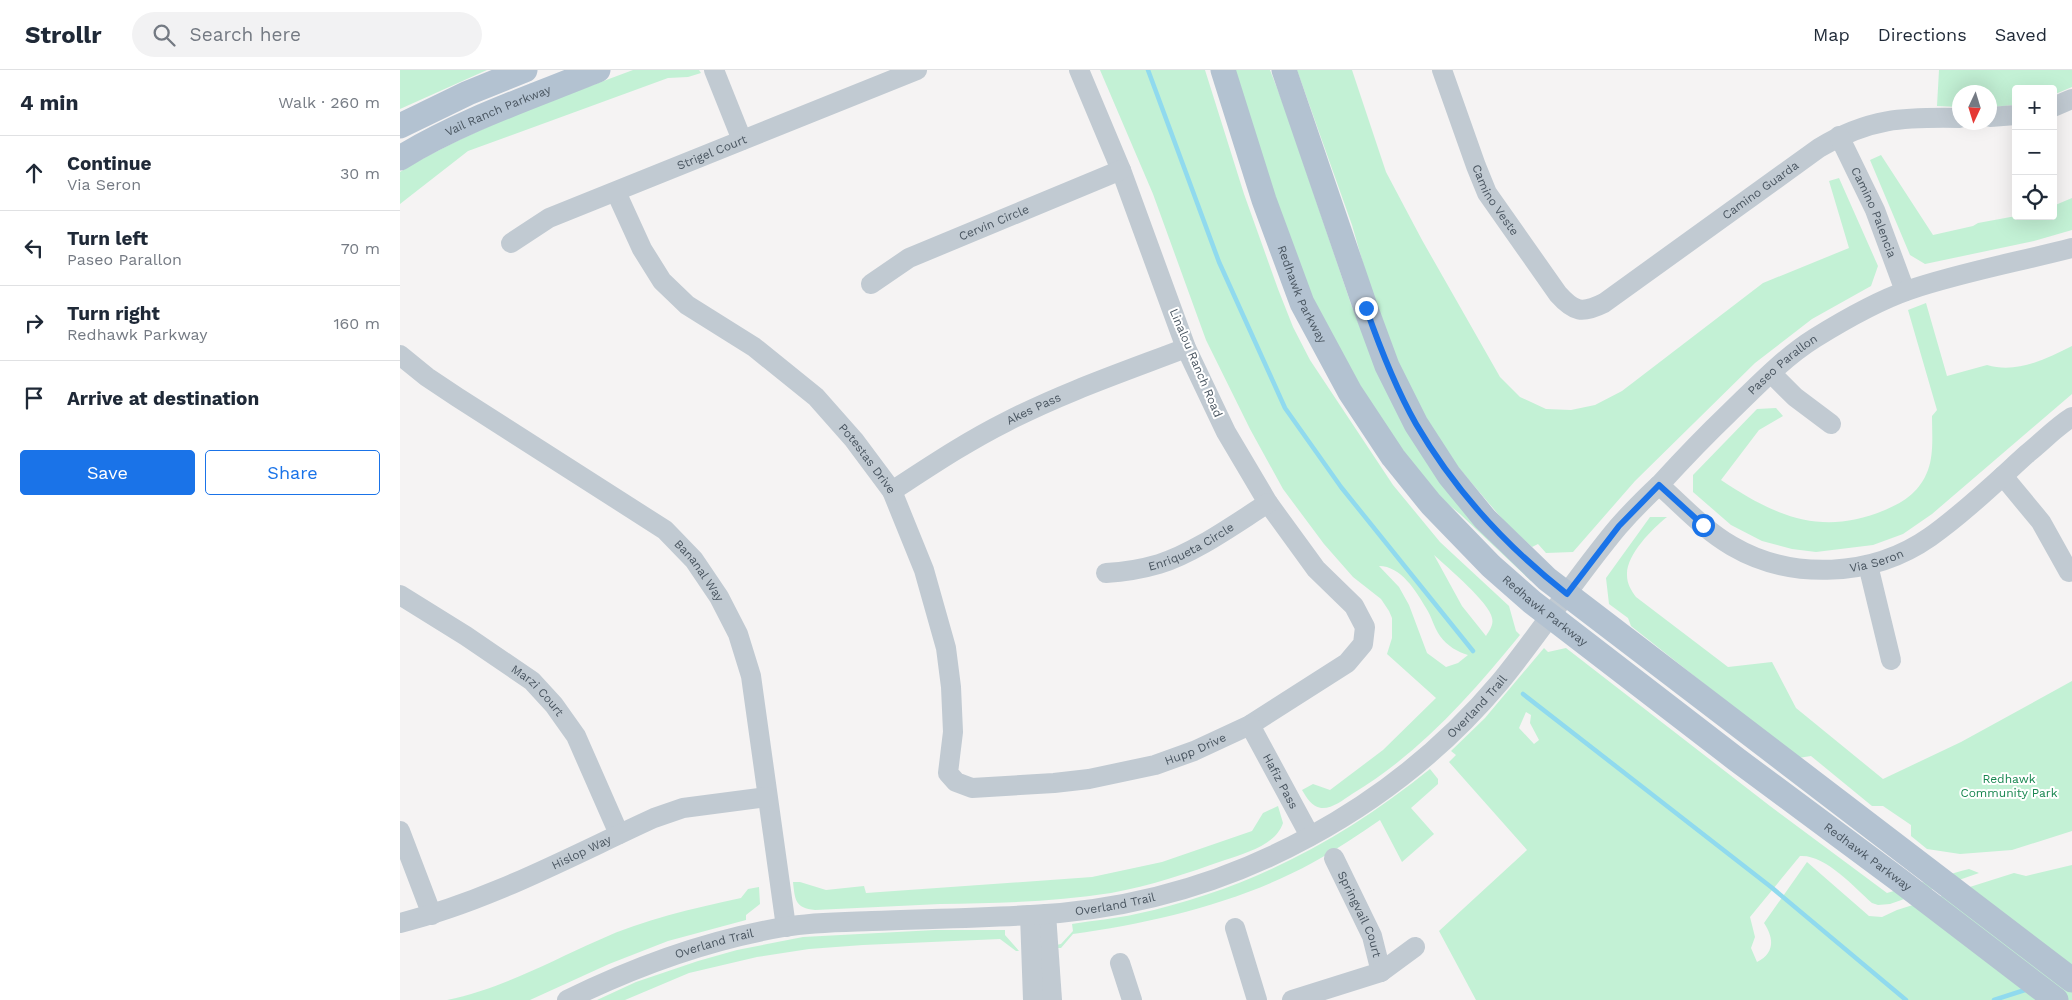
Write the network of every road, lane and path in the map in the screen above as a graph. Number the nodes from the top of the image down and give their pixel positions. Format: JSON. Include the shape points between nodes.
{"nodes":[{"id":1,"x":525,"y":70,"type":"edge"},
{"id":2,"x":598,"y":70,"type":"edge"},
{"id":3,"x":714,"y":70,"type":"edge"},
{"id":4,"x":917,"y":70,"type":"edge"},
{"id":5,"x":1079,"y":70,"type":"edge"},
{"id":6,"x":1223,"y":70,"type":"edge"},
{"id":7,"x":1284,"y":70,"type":"edge"},
{"id":8,"x":1448,"y":71,"type":"edge"},
{"id":9,"x":2072,"y":99,"type":"edge"},
{"id":10,"x":2057,"y":105,"type":"edge"},
{"id":11,"x":2012,"y":115,"type":"edge"},
{"id":12,"x":1997,"y":116,"type":"edge"},
{"id":13,"x":1952,"y":118,"type":"edge"},
{"id":14,"x":400,"y":126,"type":"edge"},
{"id":15,"x":1839,"y":136,"type":"junction"},
{"id":16,"x":742,"y":140,"type":"junction"},
{"id":17,"x":400,"y":158,"type":"edge"},
{"id":18,"x":1121,"y":170,"type":"junction"},
{"id":19,"x":616,"y":192,"type":"junction"},
{"id":20,"x":511,"y":243,"type":"dead end"},
{"id":21,"x":2072,"y":248,"type":"edge"},
{"id":22,"x":871,"y":284,"type":"dead end"},
{"id":23,"x":1905,"y":291,"type":"junction"},
{"id":24,"x":1579,"y":310,"type":"joint"},
{"id":25,"x":1186,"y":348,"type":"junction"},
{"id":26,"x":400,"y":356,"type":"edge"},
{"id":27,"x":1771,"y":373,"type":"junction"},
{"id":28,"x":2072,"y":417,"type":"edge"},
{"id":29,"x":1830,"y":424,"type":"dead end"},
{"id":30,"x":2003,"y":476,"type":"junction"},
{"id":31,"x":1659,"y":485,"type":"junction"},
{"id":32,"x":892,"y":491,"type":"junction"},
{"id":33,"x":1268,"y":503,"type":"junction"},
{"id":34,"x":1868,"y":565,"type":"junction"},
{"id":35,"x":2069,"y":572,"type":"dead end"},
{"id":36,"x":1106,"y":573,"type":"dead end"},
{"id":37,"x":1567,"y":594,"type":"junction"},
{"id":38,"x":400,"y":595,"type":"edge"},
{"id":39,"x":1550,"y":616,"type":"junction"},
{"id":40,"x":1365,"y":627,"type":"joint"},
{"id":41,"x":1891,"y":660,"type":"dead end"},
{"id":42,"x":1250,"y":724,"type":"junction"},
{"id":43,"x":984,"y":787,"type":"joint"},
{"id":44,"x":767,"y":797,"type":"junction"},
{"id":45,"x":400,"y":831,"type":"edge"},
{"id":46,"x":619,"y":834,"type":"junction"},
{"id":47,"x":1310,"y":836,"type":"junction"},
{"id":48,"x":1334,"y":858,"type":"dead end"},
{"id":49,"x":432,"y":915,"type":"junction"},
{"id":50,"x":1038,"y":915,"type":"junction"},
{"id":51,"x":400,"y":923,"type":"edge"},
{"id":52,"x":786,"y":927,"type":"junction"},
{"id":53,"x":1235,"y":928,"type":"dead end"},
{"id":54,"x":1415,"y":948,"type":"dead end"},
{"id":55,"x":1120,"y":964,"type":"dead end"},
{"id":56,"x":1381,"y":972,"type":"junction"},
{"id":57,"x":2072,"y":980,"type":"edge"},
{"id":58,"x":567,"y":1000,"type":"edge"},
{"id":59,"x":1033,"y":1000,"type":"edge"},
{"id":60,"x":1052,"y":1000,"type":"edge"},
{"id":61,"x":1132,"y":1000,"type":"edge"},
{"id":62,"x":1257,"y":1000,"type":"edge"},
{"id":63,"x":1292,"y":1000,"type":"edge"},
{"id":64,"x":2056,"y":1000,"type":"edge"}],
"edges":[{"from":1,"to":14,"type":"main road"},
{"from":2,"to":17,"type":"main road","name":"Vail Ranch Parkway","via":[[475,119]]},
{"from":3,"to":16,"type":"street"},
{"from":4,"to":16,"type":"street","name":"Strigel Court"},
{"from":5,"to":18,"type":"street","name":"Linalou Ranch Road"},
{"from":6,"to":39,"type":"main road","name":"Redhawk Parkway","via":[[1264,200],[1302,303],[1350,392],[1393,457],[1431,504],[1491,566]]},
{"from":7,"to":37,"type":"main road","name":"Redhawk Parkway","via":[[1387,366],[1416,424],[1449,475],[1485,519]]},
{"from":8,"to":24,"type":"street","name":"Camino Veste","via":[[1476,166],[1488,193],[1558,294],[1568,305]]},
{"from":9,"to":10,"type":"street"},
{"from":11,"to":12,"type":"street"},
{"from":13,"to":15,"type":"street","name":"Camino Guarda","via":[[1886,120]]},
{"from":15,"to":23,"type":"street","name":"Camino Palencia","via":[[1874,210]]},
{"from":15,"to":24,"type":"street","name":"Camino Guarda","via":[[1604,303],[1592,309]]},
{"from":16,"to":19,"type":"street","name":"Strigel Court"},
{"from":18,"to":22,"type":"street","name":"Cervin Circle","via":[[909,258]]},
{"from":18,"to":25,"type":"street","name":"Linalou Ranch Road"},
{"from":19,"to":20,"type":"street","name":"Strigel Court","via":[[549,218]]},
{"from":19,"to":32,"type":"street","name":"Potestas Drive","via":[[642,249],[662,281],[687,305],[754,347],[816,397],[854,440]]},
{"from":21,"to":23,"type":"street","name":"Paseo Parallon"},
{"from":23,"to":27,"type":"street","name":"Paseo Parallon","via":[[1812,340]]},
{"from":25,"to":32,"type":"street","name":"Akes Pass","via":[[1006,421]]},
{"from":25,"to":33,"type":"street","name":"Linalou Ranch Road","via":[[1226,432]]},
{"from":26,"to":44,"type":"street","name":"Bananal Way","via":[[450,392],[665,530],[694,560],[738,634],[751,676]]},
{"from":27,"to":29,"type":"street"},
{"from":27,"to":31,"type":"street","name":"Paseo Parallon"},
{"from":28,"to":30,"type":"street","name":"Via Seron"},
{"from":30,"to":34,"type":"street","name":"Via Seron","via":[[1930,537],[1900,555]]},
{"from":30,"to":35,"type":"street","via":[[2041,522]]},
{"from":31,"to":34,"type":"street","name":"Via Seron","via":[[1703,525],[1760,559],[1798,568],[1831,570]]},
{"from":31,"to":37,"type":"street","name":"Paseo Parallon","via":[[1619,526]]},
{"from":32,"to":43,"type":"street","name":"Potestas Drive","via":[[924,570],[946,648],[953,732],[948,773],[956,782],[972,788]]},
{"from":33,"to":36,"type":"street","name":"Enriqueta Circle","via":[[1190,550],[1161,563]]},
{"from":33,"to":40,"type":"street","name":"Linalou Ranch Road","via":[[1316,569],[1354,606]]},
{"from":34,"to":41,"type":"street"},
{"from":37,"to":39,"type":"street","name":"Overland Trail"},
{"from":37,"to":57,"type":"main road","name":"Redhawk Parkway"},
{"from":38,"to":46,"type":"street","name":"Marzi Court","via":[[532,681],[554,704],[576,736]]},
{"from":39,"to":47,"type":"street","name":"Overland Trail","via":[[1484,700],[1431,752],[1368,801]]},
{"from":39,"to":64,"type":"main road","name":"Redhawk Parkway"},
{"from":40,"to":42,"type":"street","name":"Hupp Drive","via":[[1363,644],[1347,663]]},
{"from":42,"to":43,"type":"street","name":"Hupp Drive","via":[[1155,766],[1080,780]]},
{"from":42,"to":47,"type":"street","name":"Hafiz Pass"},
{"from":44,"to":46,"type":"street","name":"Hislop Way","via":[[683,808]]},
{"from":44,"to":52,"type":"street","name":"Bananal Way"},
{"from":45,"to":49,"type":"street"},
{"from":46,"to":49,"type":"street","name":"Hislop Way","via":[[485,896]]},
{"from":47,"to":50,"type":"street","name":"Overland Trail","via":[[1235,872],[1169,894]]},
{"from":48,"to":56,"type":"street","name":"Springvail Court","via":[[1372,936]]},
{"from":49,"to":51,"type":"street","name":"Hislop Way"},
{"from":50,"to":52,"type":"street","name":"Overland Trail"},
{"from":50,"to":59,"type":"street"},
{"from":50,"to":60,"type":"street"},
{"from":52,"to":58,"type":"street","name":"Overland Trail","via":[[727,938],[673,954]]},
{"from":53,"to":62,"type":"street"},
{"from":54,"to":56,"type":"street"},
{"from":55,"to":61,"type":"street"},
{"from":56,"to":63,"type":"street"}]}
